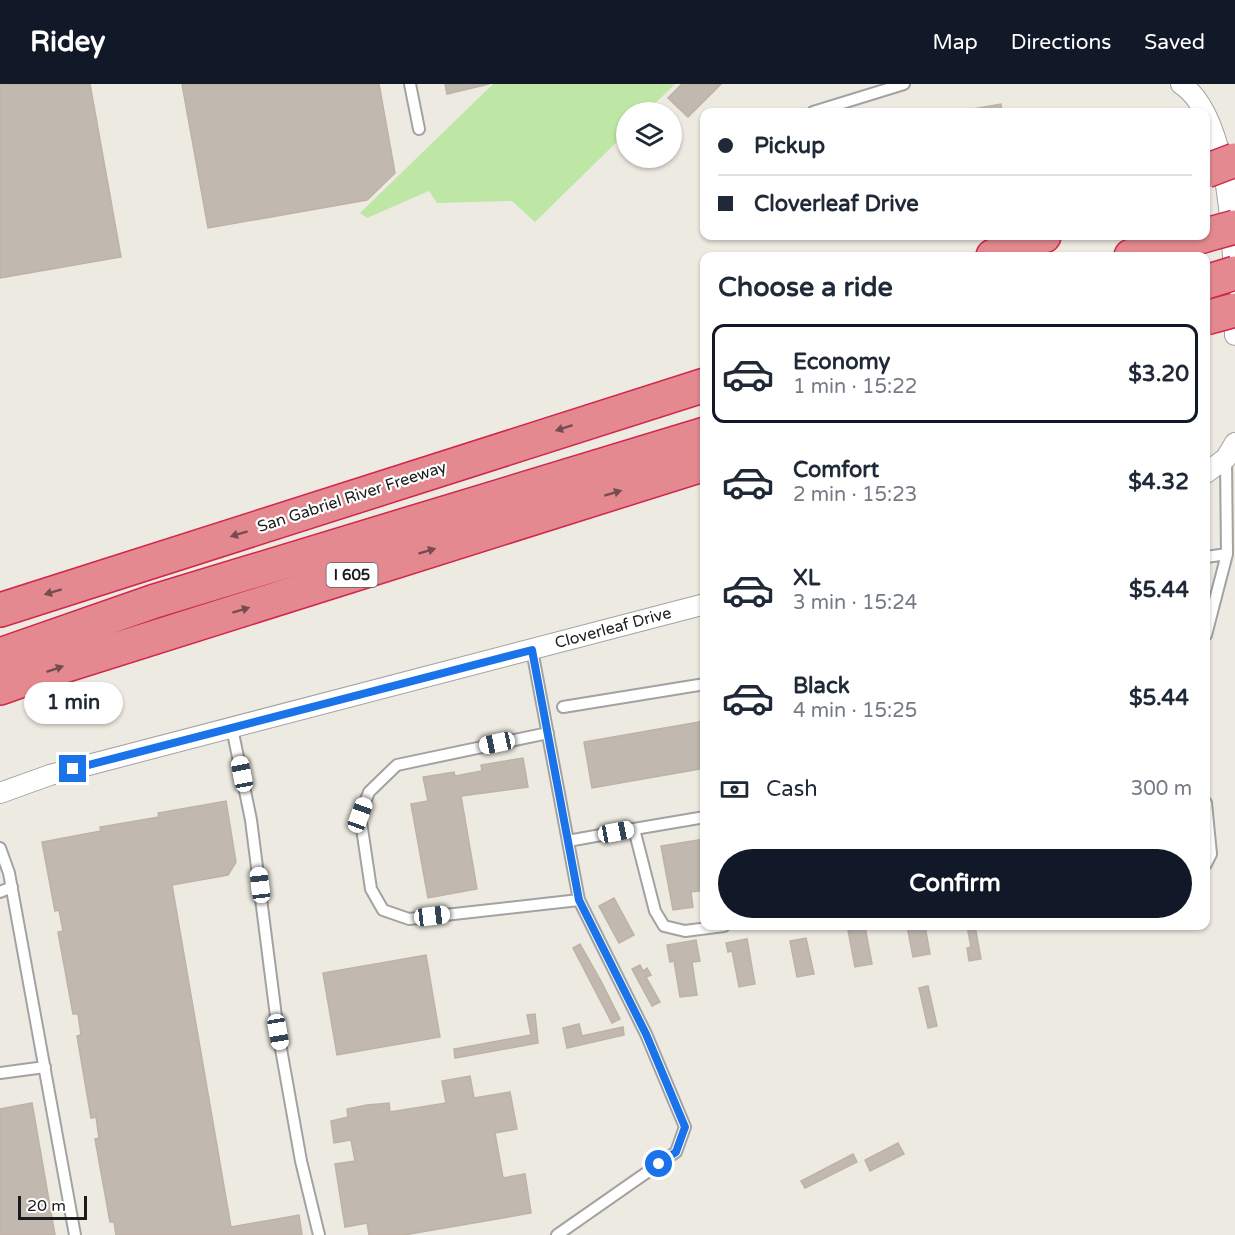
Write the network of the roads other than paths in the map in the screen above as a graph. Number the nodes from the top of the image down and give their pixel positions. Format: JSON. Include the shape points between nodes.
{"nodes":[{"id":1,"x":410,"y":84,"type":"edge"},
{"id":2,"x":904,"y":84,"type":"edge"},
{"id":3,"x":1181,"y":84,"type":"edge"},
{"id":4,"x":826,"y":108,"type":"edge"},
{"id":5,"x":1206,"y":108,"type":"edge"},
{"id":6,"x":1210,"y":114,"type":"edge"},
{"id":7,"x":419,"y":129,"type":"dead end"},
{"id":8,"x":1235,"y":160,"type":"edge"},
{"id":9,"x":1210,"y":169,"type":"edge"},
{"id":10,"x":1235,"y":226,"type":"edge"},
{"id":11,"x":1210,"y":234,"type":"edge"},
{"id":12,"x":1034,"y":240,"type":"edge"},
{"id":13,"x":1188,"y":240,"type":"edge"},
{"id":14,"x":1003,"y":252,"type":"edge"},
{"id":15,"x":1147,"y":252,"type":"edge"},
{"id":16,"x":1235,"y":256,"type":"edge"},
{"id":17,"x":1210,"y":263,"type":"edge"},
{"id":18,"x":1235,"y":273,"type":"edge"},
{"id":19,"x":1210,"y":281,"type":"edge"},
{"id":20,"x":1235,"y":310,"type":"edge"},
{"id":21,"x":1210,"y":317,"type":"edge"},
{"id":22,"x":1235,"y":335,"type":"edge"},
{"id":23,"x":700,"y":377,"type":"edge"},
{"id":24,"x":700,"y":386,"type":"edge"},
{"id":25,"x":620,"y":410,"type":"junction"},
{"id":26,"x":700,"y":419,"type":"edge"},
{"id":27,"x":700,"y":436,"type":"edge"},
{"id":28,"x":1231,"y":450,"type":"edge"},
{"id":29,"x":700,"y":466,"type":"edge"},
{"id":30,"x":1210,"y":469,"type":"edge"},
{"id":31,"x":1227,"y":554,"type":"junction"},
{"id":32,"x":1210,"y":557,"type":"edge"},
{"id":33,"x":700,"y":605,"type":"edge"},
{"id":34,"x":0,"y":610,"type":"edge"},
{"id":35,"x":1210,"y":620,"type":"edge"},
{"id":36,"x":0,"y":638,"type":"edge"},
{"id":37,"x":532,"y":650,"type":"junction"},
{"id":38,"x":0,"y":655,"type":"edge"},
{"id":39,"x":700,"y":685,"type":"edge"},
{"id":40,"x":0,"y":688,"type":"edge"},
{"id":41,"x":563,"y":707,"type":"dead end"},
{"id":42,"x":232,"y":728,"type":"junction"},
{"id":43,"x":548,"y":733,"type":"junction"},
{"id":44,"x":0,"y":793,"type":"edge"},
{"id":45,"x":700,"y":818,"type":"edge"},
{"id":46,"x":634,"y":829,"type":"junction"},
{"id":47,"x":1210,"y":837,"type":"edge"},
{"id":48,"x":568,"y":842,"type":"junction"},
{"id":49,"x":0,"y":848,"type":"edge"},
{"id":50,"x":1210,"y":857,"type":"edge"},
{"id":51,"x":12,"y":887,"type":"junction"},
{"id":52,"x":0,"y":892,"type":"edge"},
{"id":53,"x":579,"y":900,"type":"junction"},
{"id":54,"x":700,"y":929,"type":"edge"},
{"id":55,"x":45,"y":1067,"type":"junction"},
{"id":56,"x":0,"y":1073,"type":"edge"},
{"id":57,"x":75,"y":1235,"type":"edge"},
{"id":58,"x":319,"y":1235,"type":"edge"},
{"id":59,"x":557,"y":1235,"type":"edge"}],
"edges":[{"from":1,"to":7,"type":"lane"},
{"from":2,"to":4,"type":"lane"},
{"from":3,"to":5,"type":"street"},
{"from":6,"to":22,"type":"street","via":[[1217,125],[1233,186]]},
{"from":8,"to":9,"type":"highway","bridge":true},
{"from":10,"to":11,"type":"highway","bridge":true},
{"from":12,"to":14,"type":"highway"},
{"from":13,"to":15,"type":"highway"},
{"from":16,"to":17,"type":"highway"},
{"from":18,"to":19,"type":"highway","bridge":true},
{"from":20,"to":21,"type":"highway","bridge":true},
{"from":23,"to":25,"type":"highway"},
{"from":24,"to":25,"type":"highway","name":"San Gabriel River Freeway"},
{"from":25,"to":34,"type":"highway","name":"San Gabriel River Freeway","one_way":true},
{"from":26,"to":36,"type":"highway","via":[[273,549]]},
{"from":27,"to":38,"type":"highway","via":[[155,601]]},
{"from":28,"to":30,"type":"street"},
{"from":28,"to":31,"type":"lane"},
{"from":40,"to":29,"type":"highway","number":"I 605","one_way":true},
{"from":31,"to":32,"type":"lane"},
{"from":31,"to":35,"type":"lane"},
{"from":33,"to":37,"type":"street","name":"Cloverleaf Drive"},
{"from":37,"to":42,"type":"street","name":"Cloverleaf Drive"},
{"from":37,"to":43,"type":"lane"},
{"from":39,"to":41,"type":"lane"},
{"from":42,"to":44,"type":"street","name":"Cloverleaf Drive","via":[[50,775]]},
{"from":42,"to":58,"type":"lane","via":[[251,820],[278,1032]]},
{"from":43,"to":48,"type":"lane"},
{"from":43,"to":53,"type":"lane","via":[[397,765],[369,792],[360,815],[371,889],[383,910],[409,919]]},
{"from":45,"to":46,"type":"lane"},
{"from":46,"to":48,"type":"lane"},
{"from":46,"to":54,"type":"lane","via":[[655,911],[664,926],[685,931]]},
{"from":47,"to":50,"type":"lane"},
{"from":48,"to":53,"type":"lane"},
{"from":49,"to":51,"type":"lane"},
{"from":51,"to":52,"type":"lane"},
{"from":51,"to":55,"type":"lane"},
{"from":53,"to":59,"type":"lane","via":[[646,1034],[685,1127],[676,1152]]},
{"from":55,"to":56,"type":"lane"},
{"from":55,"to":57,"type":"lane"}]}
